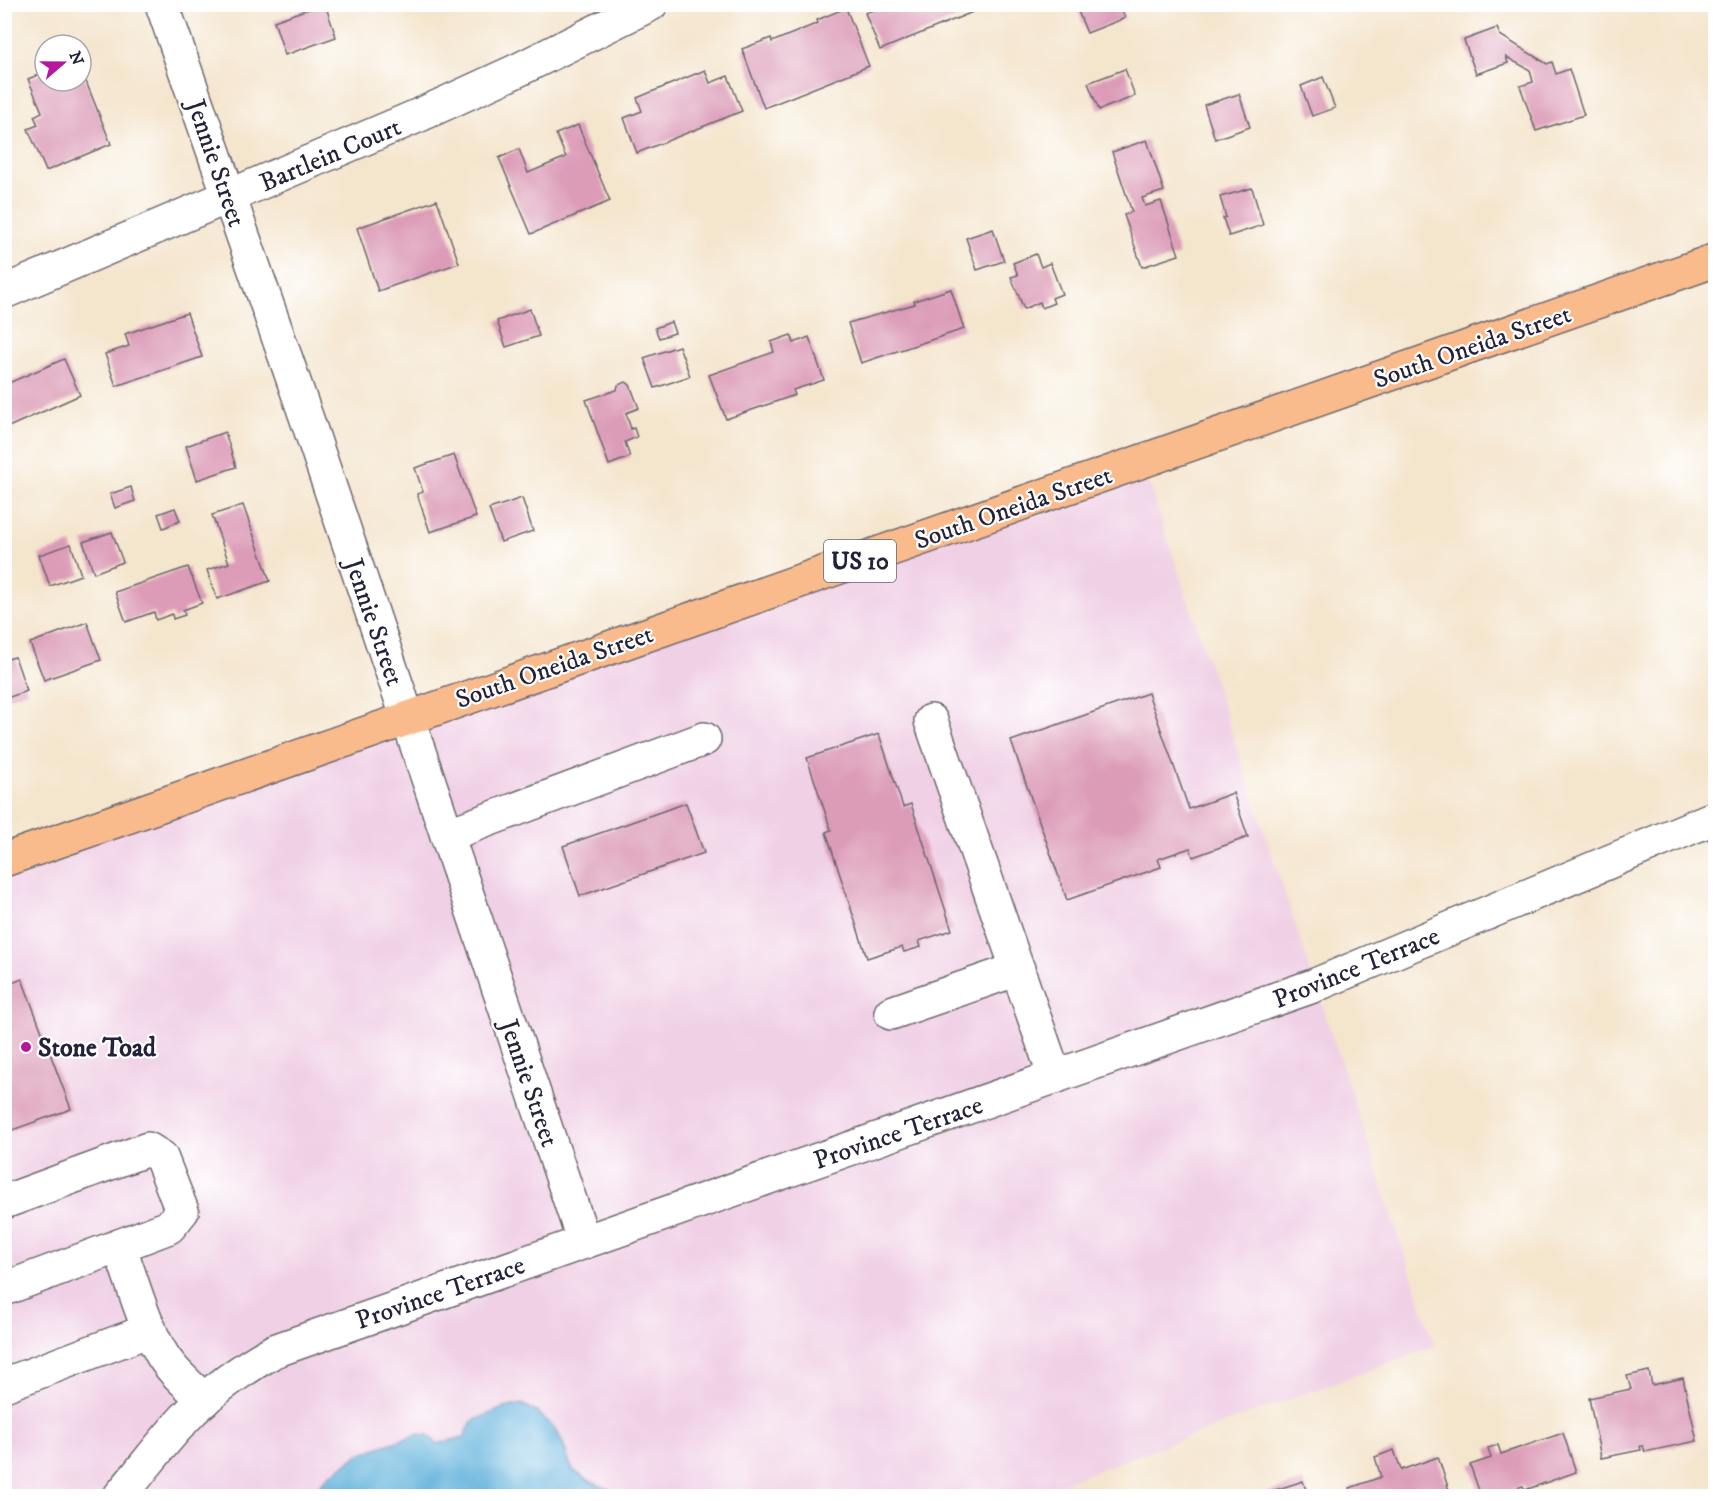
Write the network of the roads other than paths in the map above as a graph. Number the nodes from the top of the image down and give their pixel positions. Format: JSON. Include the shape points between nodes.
{"nodes":[{"id":1,"x":162,"y":4,"type":"edge"},
{"id":2,"x":651,"y":4,"type":"edge"},
{"id":3,"x":228,"y":197,"type":"junction"},
{"id":4,"x":1716,"y":260,"type":"edge"},
{"id":5,"x":4,"y":292,"type":"edge"},
{"id":6,"x":407,"y":717,"type":"junction"},
{"id":7,"x":931,"y":721,"type":"dead end"},
{"id":8,"x":704,"y":739,"type":"dead end"},
{"id":9,"x":1716,"y":817,"type":"edge"},
{"id":10,"x":447,"y":835,"type":"junction"},
{"id":11,"x":4,"y":860,"type":"edge"},
{"id":12,"x":1018,"y":969,"type":"junction"},
{"id":13,"x":891,"y":1013,"type":"dead end"},
{"id":14,"x":1055,"y":1077,"type":"junction"},
{"id":15,"x":4,"y":1202,"type":"edge"},
{"id":16,"x":584,"y":1242,"type":"junction"},
{"id":17,"x":120,"y":1246,"type":"junction"},
{"id":18,"x":4,"y":1289,"type":"edge"},
{"id":19,"x":150,"y":1330,"type":"junction"},
{"id":20,"x":4,"y":1384,"type":"edge"},
{"id":21,"x":204,"y":1400,"type":"junction"},
{"id":22,"x":120,"y":1497,"type":"edge"}],
"edges":[{"from":1,"to":3,"type":"street","name":"Jennie Street"},
{"from":2,"to":3,"type":"street","name":"Bartlein Court","via":[[495,81]]},
{"from":3,"to":5,"type":"street","name":"Bartlein Court"},
{"from":3,"to":6,"type":"street","name":"Jennie Street"},
{"from":4,"to":6,"type":"highway","name":"South Oneida Street","number":"US 10"},
{"from":6,"to":10,"type":"street","name":"Jennie Street"},
{"from":6,"to":11,"type":"highway","name":"South Oneida Street","number":"US 10"},
{"from":7,"to":12,"type":"street"},
{"from":8,"to":10,"type":"street"},
{"from":9,"to":14,"type":"street","name":"Province Terrace","via":[[1313,986]]},
{"from":10,"to":16,"type":"street","name":"Jennie Street"},
{"from":12,"to":13,"type":"street"},
{"from":12,"to":14,"type":"street"},
{"from":14,"to":16,"type":"street","name":"Province Terrace"},
{"from":15,"to":17,"type":"street","via":[[148,1149],[161,1157],[182,1211],[169,1227]]},
{"from":16,"to":21,"type":"street","name":"Province Terrace","via":[[274,1351]]},
{"from":17,"to":18,"type":"street"},
{"from":17,"to":19,"type":"street"},
{"from":19,"to":20,"type":"street"},
{"from":19,"to":21,"type":"street","via":[[171,1366]]},
{"from":21,"to":22,"type":"street","name":"Province Terrace"}]}
